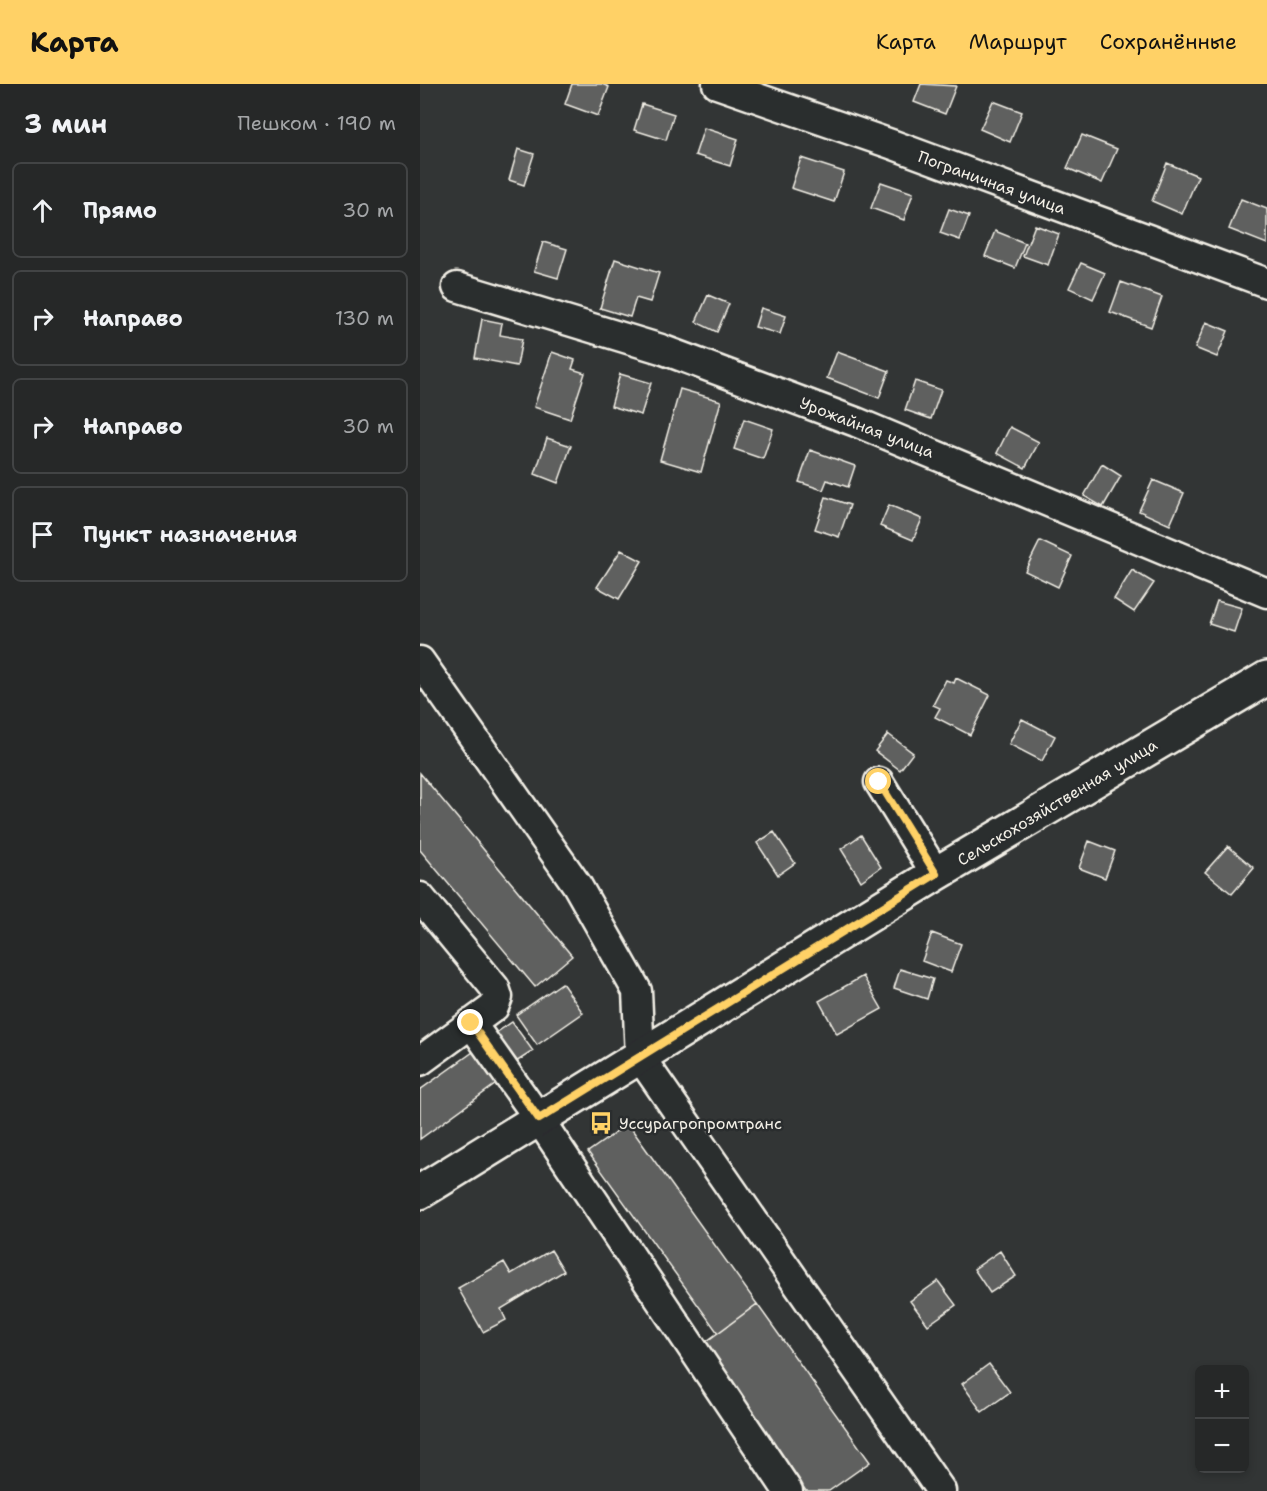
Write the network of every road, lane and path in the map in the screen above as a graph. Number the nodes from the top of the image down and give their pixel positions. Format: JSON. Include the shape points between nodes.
{"nodes":[{"id":1,"x":717,"y":84,"type":"edge"},
{"id":2,"x":1267,"y":282,"type":"edge"},
{"id":3,"x":457,"y":287,"type":"dead end"},
{"id":4,"x":1267,"y":593,"type":"edge"},
{"id":5,"x":420,"y":661,"type":"edge"},
{"id":6,"x":1267,"y":678,"type":"edge"},
{"id":7,"x":879,"y":782,"type":"dead end"},
{"id":8,"x":936,"y":874,"type":"junction"},
{"id":9,"x":420,"y":897,"type":"edge"},
{"id":10,"x":471,"y":1023,"type":"junction"},
{"id":11,"x":640,"y":1057,"type":"junction"},
{"id":12,"x":420,"y":1061,"type":"edge"},
{"id":13,"x":539,"y":1119,"type":"junction"},
{"id":14,"x":420,"y":1192,"type":"edge"},
{"id":15,"x":788,"y":1491,"type":"edge"},
{"id":16,"x":941,"y":1491,"type":"edge"}],
"edges":[{"from":1,"to":2,"type":"lane","name":"Пограничная улица"},
{"from":3,"to":4,"type":"lane","name":"Урожайная улица","via":[[661,349],[834,414]]},
{"from":5,"to":11,"type":"lane","via":[[577,885],[632,981],[637,991]]},
{"from":6,"to":8,"type":"main road","name":"Сельскохозяйственная улица"},
{"from":7,"to":8,"type":"lane"},
{"from":8,"to":11,"type":"main road","name":"Сельскохозяйственная улица"},
{"from":9,"to":10,"type":"lane","via":[[495,988],[498,997],[494,1007]]},
{"from":10,"to":12,"type":"lane"},
{"from":10,"to":13,"type":"lane"},
{"from":11,"to":13,"type":"main road","name":"Сельскохозяйственная улица"},
{"from":11,"to":16,"type":"lane"},
{"from":13,"to":14,"type":"main road","name":"Сельскохозяйственная улица"},
{"from":13,"to":15,"type":"lane"}]}
